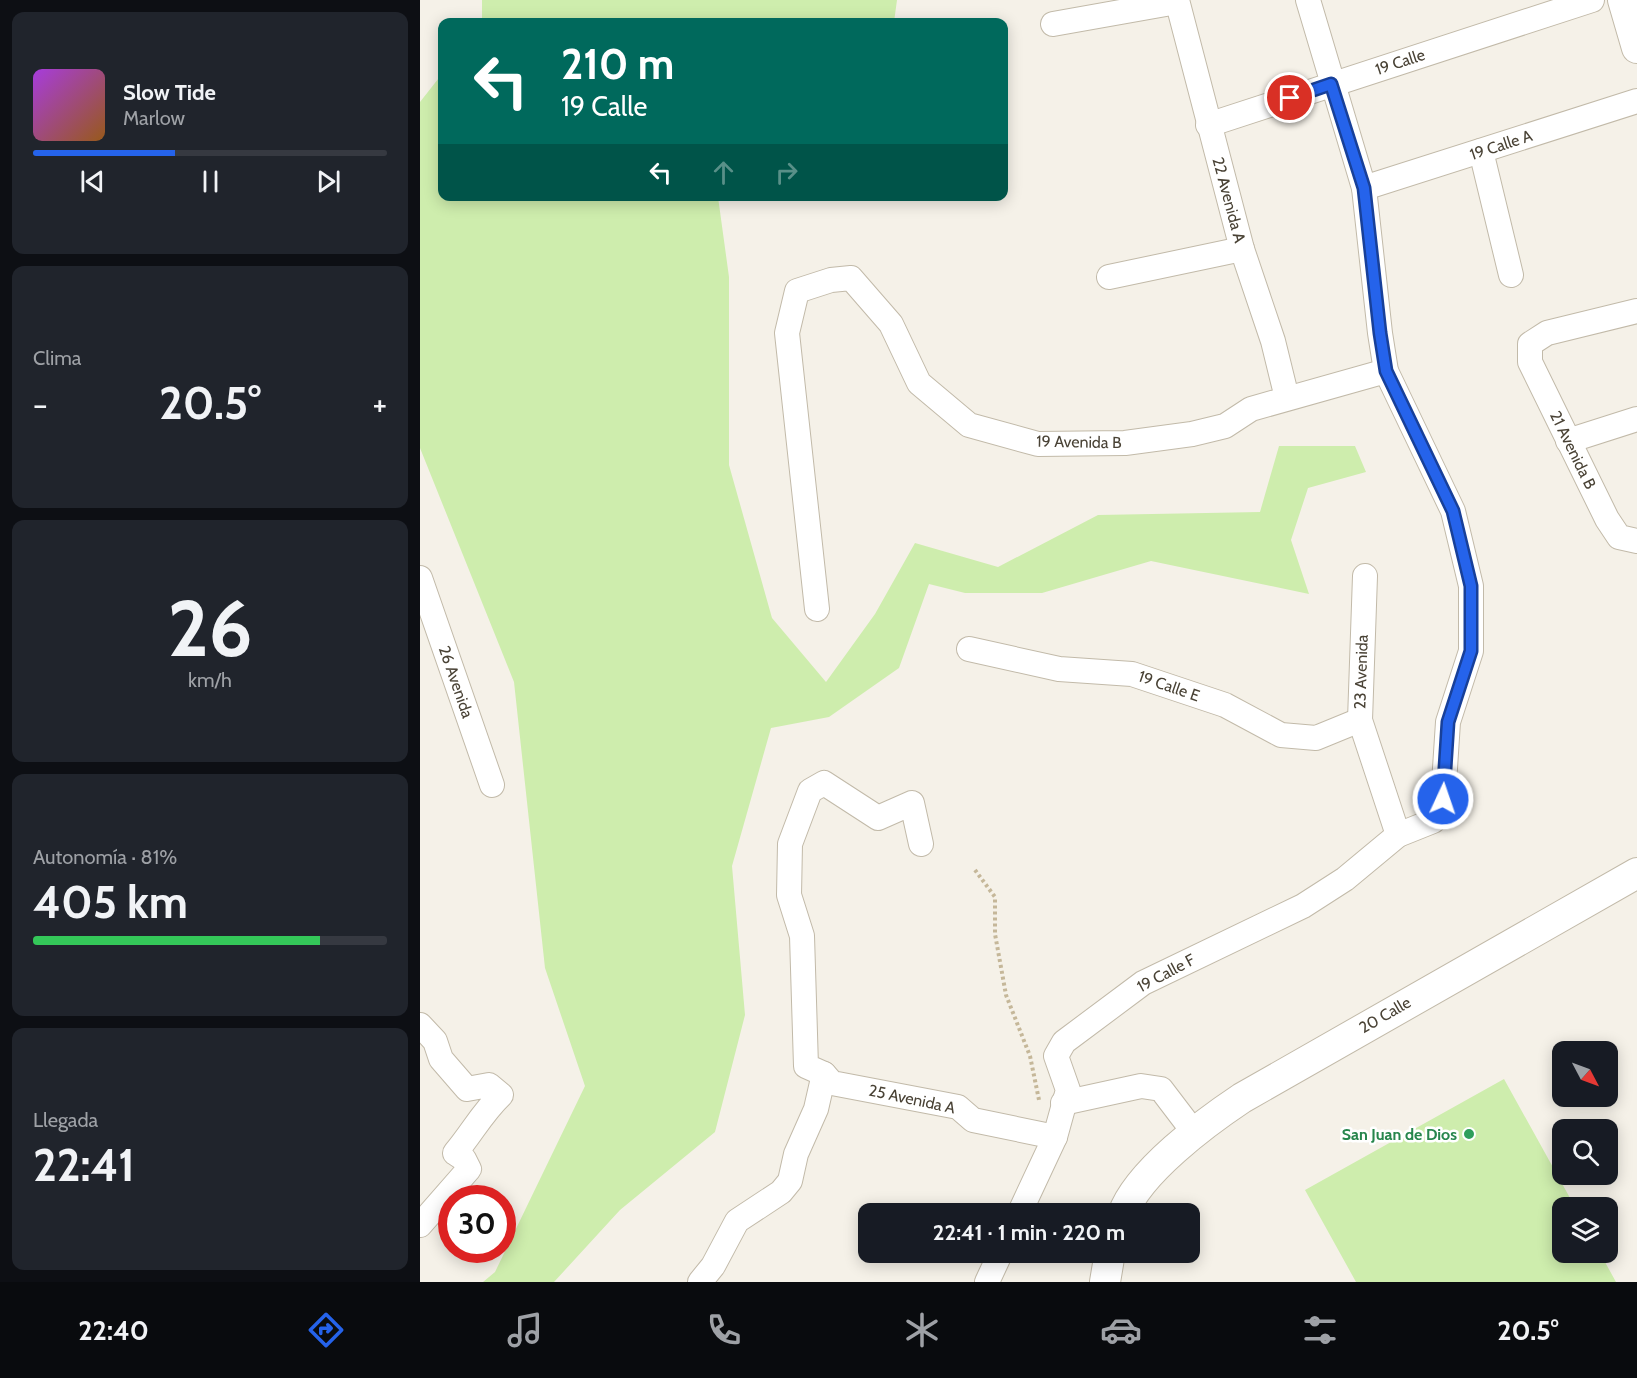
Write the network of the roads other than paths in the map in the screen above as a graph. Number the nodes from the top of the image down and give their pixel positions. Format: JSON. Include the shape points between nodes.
{"nodes":[{"id":1,"x":1308,"y":0,"type":"edge"},
{"id":2,"x":1592,"y":0,"type":"edge"},
{"id":3,"x":1623,"y":0,"type":"edge"},
{"id":4,"x":1177,"y":1,"type":"edge"},
{"id":5,"x":1053,"y":24,"type":"dead end"},
{"id":6,"x":1637,"y":48,"type":"edge"},
{"id":7,"x":1331,"y":84,"type":"junction"},
{"id":8,"x":1637,"y":101,"type":"edge"},
{"id":9,"x":1208,"y":125,"type":"junction"},
{"id":10,"x":1481,"y":151,"type":"junction"},
{"id":11,"x":1364,"y":188,"type":"junction"},
{"id":12,"x":1242,"y":249,"type":"junction"},
{"id":13,"x":1511,"y":275,"type":"dead end"},
{"id":14,"x":1109,"y":277,"type":"dead end"},
{"id":15,"x":1637,"y":311,"type":"edge"},
{"id":16,"x":1386,"y":371,"type":"junction"},
{"id":17,"x":1287,"y":398,"type":"junction"},
{"id":18,"x":1637,"y":419,"type":"edge"},
{"id":19,"x":1568,"y":441,"type":"junction"},
{"id":20,"x":1628,"y":539,"type":"edge"},
{"id":21,"x":1365,"y":576,"type":"dead end"},
{"id":22,"x":420,"y":578,"type":"edge"},
{"id":23,"x":817,"y":609,"type":"dead end"},
{"id":24,"x":969,"y":649,"type":"dead end"},
{"id":25,"x":1360,"y":720,"type":"junction"},
{"id":26,"x":492,"y":785,"type":"dead end"},
{"id":27,"x":1398,"y":835,"type":"junction"},
{"id":28,"x":921,"y":844,"type":"dead end"},
{"id":29,"x":1637,"y":873,"type":"edge"},
{"id":30,"x":420,"y":1025,"type":"edge"},
{"id":31,"x":815,"y":1070,"type":"junction"},
{"id":32,"x":1064,"y":1103,"type":"junction"},
{"id":33,"x":1193,"y":1131,"type":"junction"},
{"id":34,"x":1055,"y":1137,"type":"junction"},
{"id":35,"x":1024,"y":1203,"type":"edge"},
{"id":36,"x":1130,"y":1203,"type":"edge"},
{"id":37,"x":420,"y":1225,"type":"edge"},
{"id":38,"x":996,"y":1263,"type":"edge"},
{"id":39,"x":1108,"y":1263,"type":"edge"},
{"id":40,"x":700,"y":1282,"type":"edge"},
{"id":41,"x":987,"y":1282,"type":"edge"},
{"id":42,"x":1105,"y":1282,"type":"edge"}],
"edges":[{"from":1,"to":7,"type":"street"},
{"from":2,"to":7,"type":"street","name":"19 Calle"},
{"from":3,"to":6,"type":"street"},
{"from":4,"to":5,"type":"street"},
{"from":4,"to":9,"type":"street","name":"22 Avenida A"},
{"from":7,"to":9,"type":"street","name":"19 Calle"},
{"from":7,"to":11,"type":"street"},
{"from":8,"to":10,"type":"street","name":"19 Calle A"},
{"from":9,"to":12,"type":"street","name":"22 Avenida A"},
{"from":10,"to":11,"type":"street","name":"19 Calle A"},
{"from":10,"to":13,"type":"street"},
{"from":11,"to":16,"type":"street"},
{"from":12,"to":14,"type":"street"},
{"from":12,"to":17,"type":"street","name":"22 Avenida A","via":[[1273,341]]},
{"from":15,"to":19,"type":"street","name":"21 Avenida B","via":[[1547,333],[1530,344],[1530,362]]},
{"from":16,"to":17,"type":"street","name":"19 Avenida B"},
{"from":16,"to":27,"type":"street","name":"19 Calle F","via":[[1453,511],[1471,586],[1471,651],[1448,722],[1443,799],[1433,821]]},
{"from":17,"to":23,"type":"street","name":"19 Avenida B","via":[[1251,409],[1225,426],[1192,434],[1125,443],[1038,444],[969,425],[919,383],[891,324],[851,278],[797,291],[787,333]]},
{"from":18,"to":19,"type":"street"},
{"from":19,"to":20,"type":"street","name":"21 Avenida B","via":[[1606,519]]},
{"from":21,"to":25,"type":"street","name":"23 Avenida"},
{"from":22,"to":26,"type":"street","name":"26 Avenida"},
{"from":24,"to":25,"type":"street","name":"19 Calle E","via":[[1059,669],[1132,674],[1225,705],[1281,735],[1316,738]]},
{"from":25,"to":27,"type":"street","name":"23 Avenida"},
{"from":27,"to":32,"type":"street","name":"19 Calle F","via":[[1345,879],[1304,906],[1143,983],[1064,1042],[1056,1056],[1068,1090]]},
{"from":28,"to":31,"type":"street","via":[[912,803],[878,818],[824,783],[810,791],[790,844],[789,895],[802,936]]},
{"from":29,"to":33,"type":"street","name":"20 Calle","via":[[1242,1098]]},
{"from":30,"to":37,"type":"street","via":[[435,1041],[441,1059],[467,1089],[489,1085],[501,1095],[480,1114],[455,1153],[464,1158],[469,1168]]},
{"from":31,"to":34,"type":"street","name":"25 Avenida A","via":[[832,1083],[958,1107],[974,1120]]},
{"from":31,"to":40,"type":"street","via":[[816,1108],[796,1154],[790,1181],[781,1192],[737,1221]]},
{"from":32,"to":33,"type":"street","via":[[1141,1086],[1161,1089]]},
{"from":32,"to":34,"type":"street","name":"19 Calle F"},
{"from":33,"to":36,"type":"street","name":"20 Calle","via":[[1147,1177]]},
{"from":34,"to":35,"type":"street","name":"19 Calle F"},
{"from":38,"to":41,"type":"street"},
{"from":39,"to":42,"type":"street"}]}
